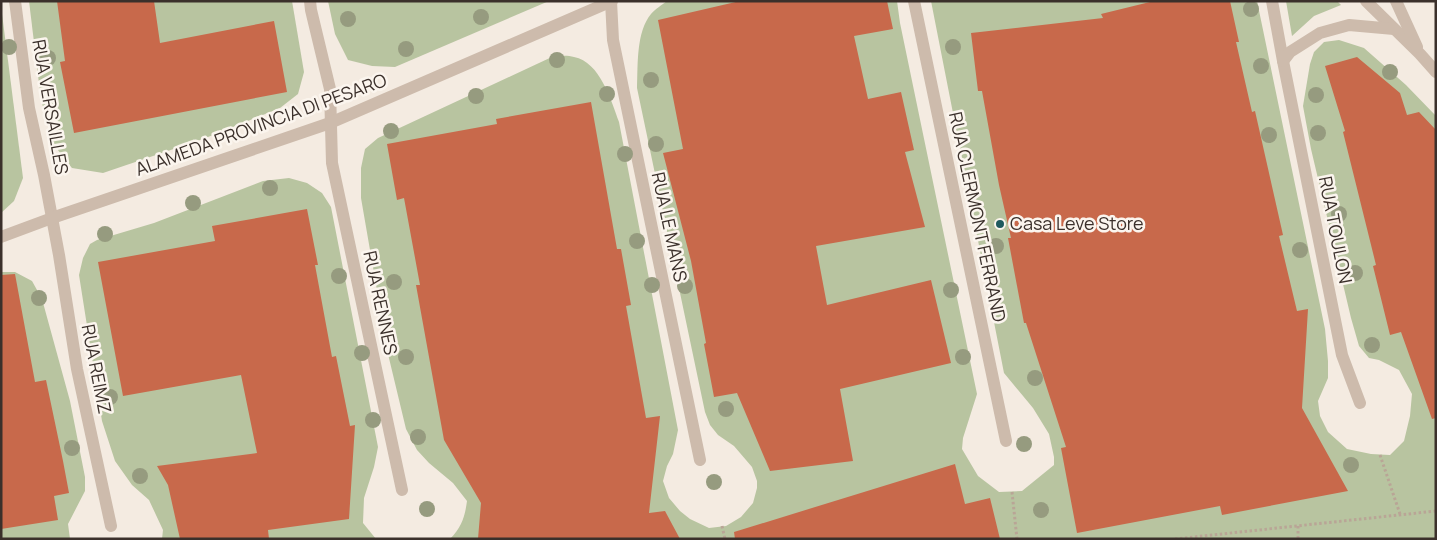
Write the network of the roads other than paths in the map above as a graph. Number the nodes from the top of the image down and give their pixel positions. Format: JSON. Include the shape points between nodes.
{"nodes":[{"id":1,"x":15,"y":1,"type":"edge"},
{"id":2,"x":310,"y":1,"type":"edge"},
{"id":3,"x":611,"y":1,"type":"edge"},
{"id":4,"x":914,"y":1,"type":"edge"},
{"id":5,"x":1272,"y":1,"type":"edge"},
{"id":6,"x":1366,"y":1,"type":"edge"},
{"id":7,"x":1396,"y":1,"type":"edge"},
{"id":8,"x":1394,"y":29,"type":"junction"},
{"id":9,"x":1420,"y":54,"type":"junction"},
{"id":10,"x":1283,"y":61,"type":"junction"},
{"id":11,"x":1436,"y":72,"type":"edge"},
{"id":12,"x":330,"y":123,"type":"junction"},
{"id":13,"x":52,"y":218,"type":"junction"},
{"id":14,"x":1,"y":237,"type":"edge"},
{"id":15,"x":1360,"y":403,"type":"dead end"},
{"id":16,"x":1006,"y":440,"type":"dead end"},
{"id":17,"x":700,"y":460,"type":"dead end"},
{"id":18,"x":402,"y":490,"type":"dead end"},
{"id":19,"x":111,"y":526,"type":"dead end"}],
"edges":[{"from":1,"to":13,"type":"street","name":"RUA VERSAILLES","via":[[29,108]]},
{"from":2,"to":12,"type":"street","name":"RUA RENNES","via":[[330,89]]},
{"from":3,"to":12,"type":"street","name":"ALAMEDA PROVINCIA DI PESARO"},
{"from":3,"to":17,"type":"street","name":"RUA LE MANS","via":[[613,40]]},
{"from":4,"to":16,"type":"street","name":"RUA CLERMONT FERRAND"},
{"from":5,"to":10,"type":"street","name":"RUA TOULON"},
{"from":6,"to":8,"type":"street"},
{"from":7,"to":9,"type":"street"},
{"from":8,"to":9,"type":"street"},
{"from":8,"to":10,"type":"street","via":[[1349,26],[1320,32],[1290,52]]},
{"from":9,"to":11,"type":"street"},
{"from":10,"to":15,"type":"street","name":"RUA TOULON","via":[[1342,355]]},
{"from":12,"to":13,"type":"street","name":"ALAMEDA PROVINCIA DI PESARO"},
{"from":12,"to":18,"type":"street","name":"RUA RENNES","via":[[332,163]]},
{"from":13,"to":14,"type":"street","name":"ALAMEDA PROVINCIA DI PESARO"},
{"from":13,"to":19,"type":"street","name":"RUA REIMZ","via":[[77,370]]}]}
